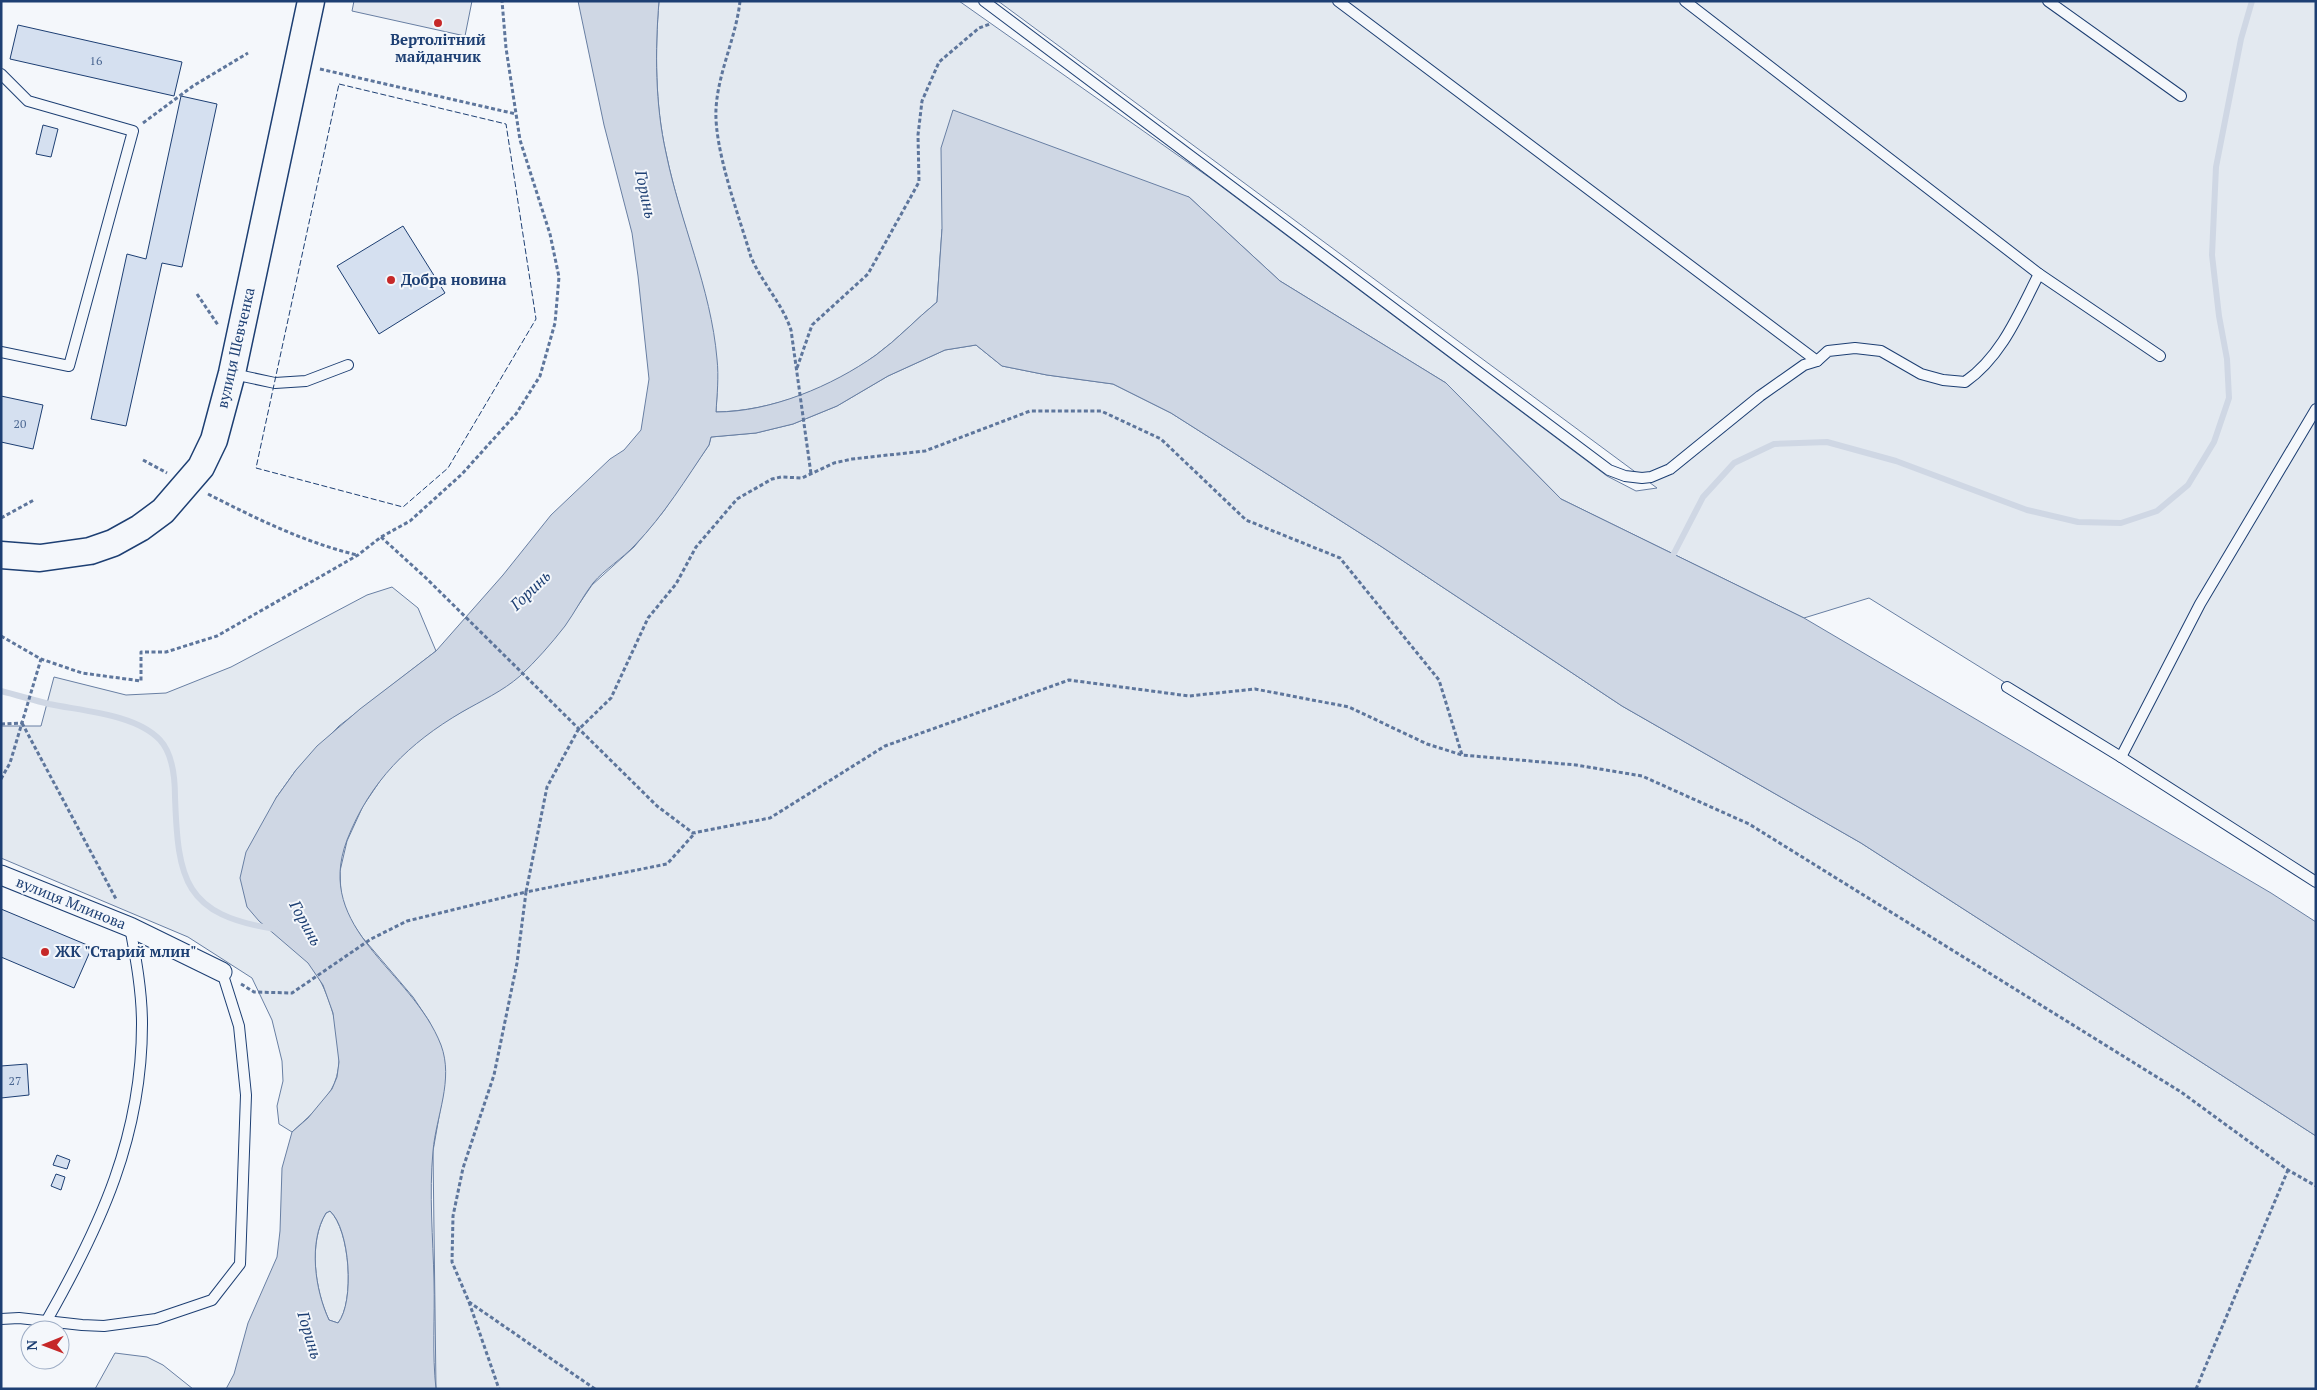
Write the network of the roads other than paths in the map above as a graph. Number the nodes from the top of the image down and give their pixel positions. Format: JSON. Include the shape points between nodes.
{"nodes":[{"id":1,"x":311,"y":1,"type":"edge"},
{"id":2,"x":984,"y":1,"type":"edge"},
{"id":3,"x":1338,"y":1,"type":"edge"},
{"id":4,"x":1685,"y":1,"type":"edge"},
{"id":5,"x":2048,"y":1,"type":"edge"},
{"id":6,"x":1,"y":74,"type":"edge"},
{"id":7,"x":2181,"y":96,"type":"dead end"},
{"id":8,"x":2039,"y":274,"type":"junction"},
{"id":9,"x":1,"y":352,"type":"edge"},
{"id":10,"x":2160,"y":356,"type":"dead end"},
{"id":11,"x":1817,"y":361,"type":"junction"},
{"id":12,"x":348,"y":365,"type":"dead end"},
{"id":13,"x":232,"y":374,"type":"junction"},
{"id":14,"x":2316,"y":409,"type":"edge"},
{"id":15,"x":1,"y":555,"type":"edge"},
{"id":16,"x":2007,"y":687,"type":"dead end"},
{"id":17,"x":2121,"y":757,"type":"junction"},
{"id":18,"x":1,"y":875,"type":"edge"},
{"id":19,"x":2316,"y":882,"type":"edge"},
{"id":20,"x":130,"y":927,"type":"junction"},
{"id":21,"x":222,"y":972,"type":"joint"},
{"id":22,"x":1,"y":1319,"type":"edge"},
{"id":23,"x":47,"y":1320,"type":"joint"},
{"id":24,"x":70,"y":1323,"type":"edge"}],
"edges":[{"from":1,"to":13,"type":"street","name":"вулиця Шевченка"},
{"from":2,"to":11,"type":"lane","via":[[1609,470],[1642,478],[1670,469],[1760,396],[1804,365]]},
{"from":3,"to":11,"type":"lane"},
{"from":4,"to":8,"type":"lane"},
{"from":5,"to":7,"type":"lane"},
{"from":6,"to":9,"type":"lane","via":[[28,101],[133,131],[69,366]]},
{"from":8,"to":10,"type":"lane"},
{"from":8,"to":11,"type":"lane","via":[[2002,344],[1982,371],[1965,382],[1921,374],[1881,351],[1855,348],[1828,351]]},
{"from":12,"to":13,"type":"lane","via":[[298,382],[275,383]]},
{"from":13,"to":15,"type":"street","name":"вулиця Шевченка","via":[[214,440],[201,467],[163,511],[140,528],[90,551],[40,558]]},
{"from":14,"to":17,"type":"lane","via":[[2200,604]]},
{"from":16,"to":17,"type":"lane"},
{"from":17,"to":19,"type":"lane"},
{"from":18,"to":20,"type":"street","name":"вулиця Млинова"},
{"from":20,"to":21,"type":"street","name":"вулиця Млинова"},
{"from":20,"to":23,"type":"lane","via":[[142,1023],[141,1068],[135,1108],[127,1144],[104,1207]]},
{"from":21,"to":24,"type":"lane","via":[[239,1026],[246,1095],[240,1264],[212,1300],[183,1311],[156,1319],[104,1326]]},
{"from":22,"to":23,"type":"lane"}]}
